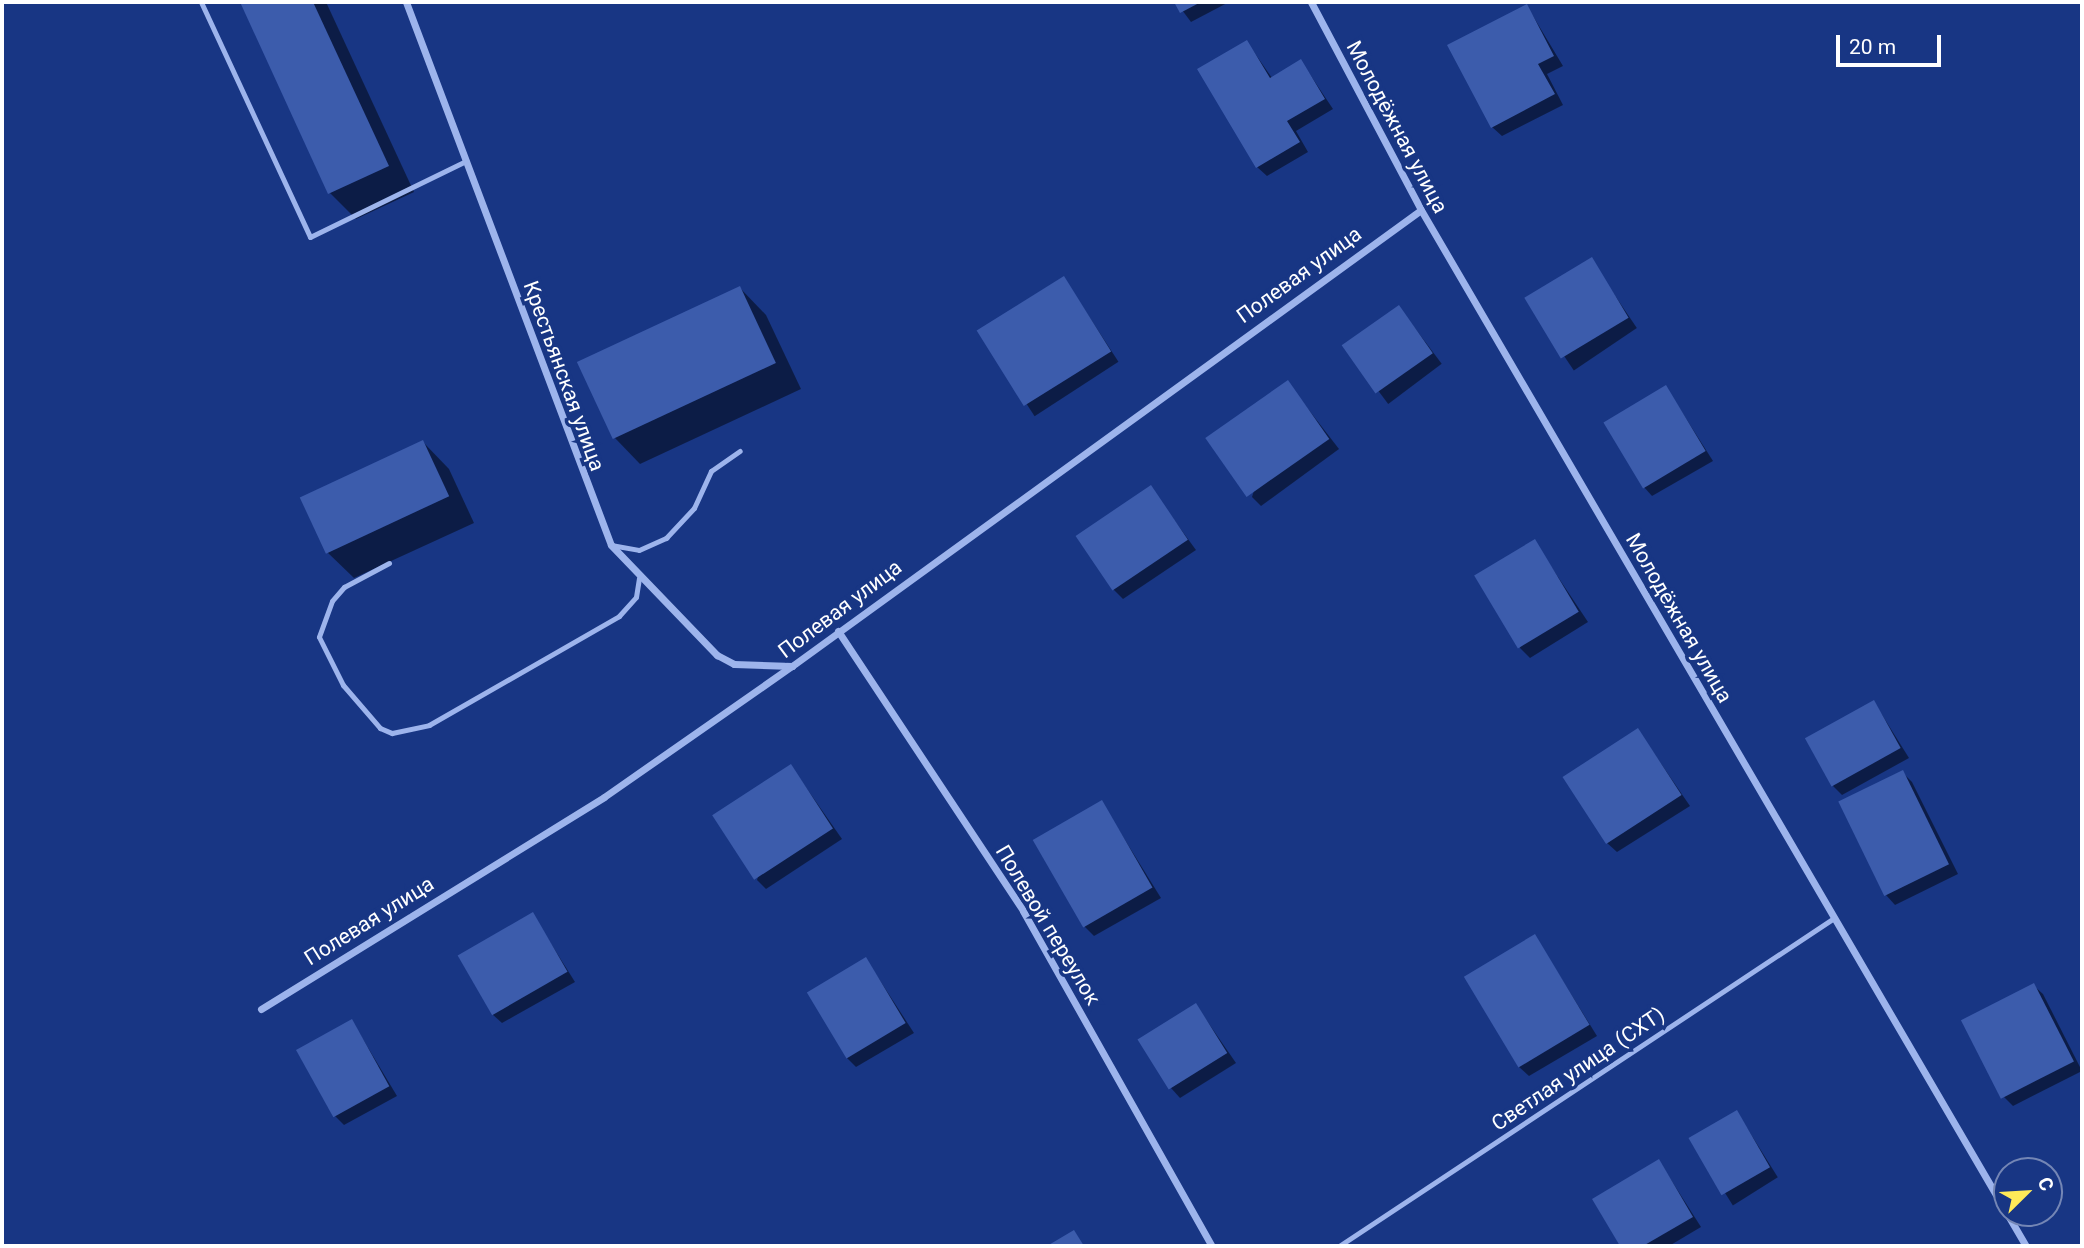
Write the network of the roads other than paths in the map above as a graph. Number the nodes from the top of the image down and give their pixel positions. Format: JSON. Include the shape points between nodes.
{"nodes":[{"id":1,"x":201,"y":2,"type":"edge"},
{"id":2,"x":406,"y":2,"type":"edge"},
{"id":3,"x":1311,"y":2,"type":"edge"},
{"id":4,"x":466,"y":161,"type":"junction"},
{"id":5,"x":1420,"y":210,"type":"junction"},
{"id":6,"x":740,"y":451,"type":"dead end"},
{"id":7,"x":611,"y":545,"type":"junction"},
{"id":8,"x":390,"y":563,"type":"dead end"},
{"id":9,"x":639,"y":578,"type":"junction"},
{"id":10,"x":838,"y":631,"type":"junction"},
{"id":11,"x":792,"y":666,"type":"junction"},
{"id":12,"x":1834,"y":918,"type":"junction"},
{"id":13,"x":261,"y":1009,"type":"dead end"},
{"id":14,"x":1212,"y":1246,"type":"edge"},
{"id":15,"x":1339,"y":1246,"type":"edge"},
{"id":16,"x":2026,"y":1246,"type":"edge"}],
"edges":[{"from":1,"to":4,"type":"lane","via":[[310,237]]},
{"from":2,"to":4,"type":"street","name":"Крестьянская улица"},
{"from":3,"to":5,"type":"street","name":"Молодёжная улица"},
{"from":4,"to":7,"type":"street","name":"Крестьянская улица"},
{"from":5,"to":10,"type":"street","name":"Полевая улица"},
{"from":5,"to":12,"type":"street","name":"Молодёжная улица"},
{"from":6,"to":7,"type":"lane","via":[[711,471],[694,508],[666,538],[639,550]]},
{"from":7,"to":9,"type":"street","name":"Крестьянская улица"},
{"from":8,"to":9,"type":"lane","via":[[344,587],[332,601],[319,636],[343,685],[380,728],[392,733],[429,725],[619,616],[636,597]]},
{"from":9,"to":11,"type":"street","name":"Крестьянская улица","via":[[717,655],[744,666]]},
{"from":10,"to":11,"type":"street","name":"Полевая улица"},
{"from":10,"to":14,"type":"street","name":"Полевой переулок","via":[[1023,911]]},
{"from":11,"to":13,"type":"street","name":"Полевая улица","via":[[604,797]]},
{"from":12,"to":15,"type":"lane","name":"Светлая улица (СХТ)"},
{"from":12,"to":16,"type":"street","name":"Молодёжная улица"}]}
